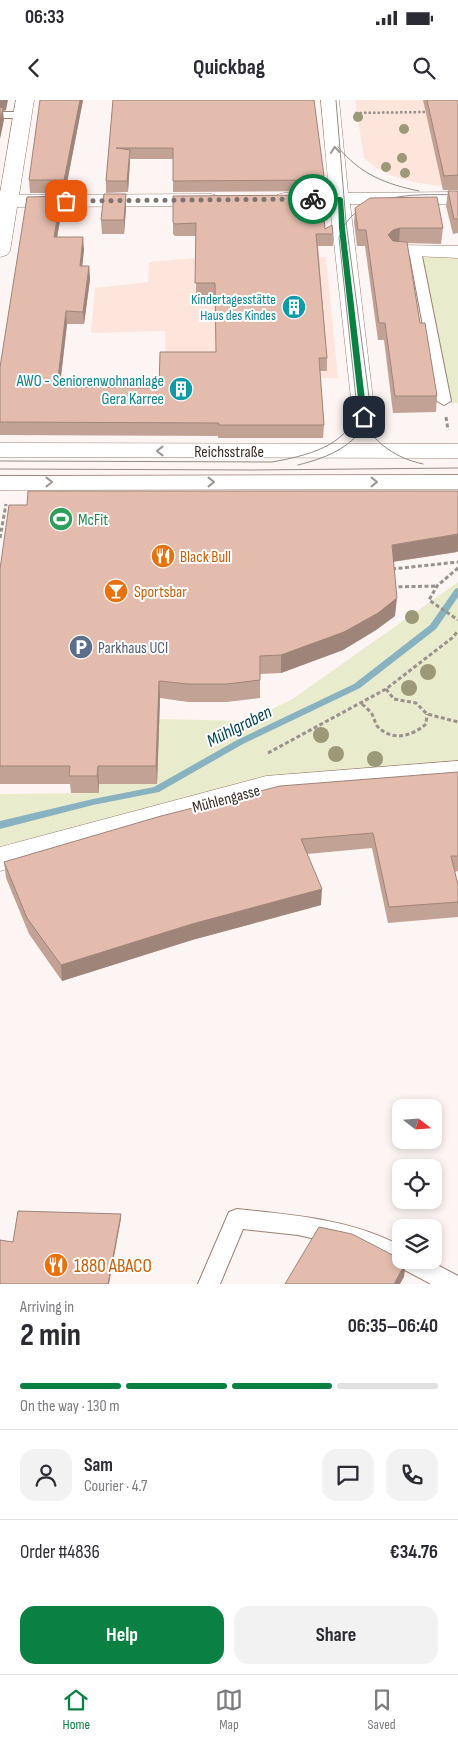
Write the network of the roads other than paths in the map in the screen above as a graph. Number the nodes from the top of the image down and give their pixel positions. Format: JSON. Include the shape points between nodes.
{"nodes":[{"id":1,"x":24,"y":107,"type":"edge"},
{"id":2,"x":331,"y":107,"type":"edge"},
{"id":3,"x":0,"y":115,"type":"edge"},
{"id":4,"x":458,"y":198,"type":"edge"},
{"id":5,"x":262,"y":199,"type":"edge"},
{"id":6,"x":341,"y":199,"type":"junction"},
{"id":7,"x":233,"y":200,"type":"edge"},
{"id":8,"x":4,"y":201,"type":"edge"},
{"id":9,"x":0,"y":251,"type":"edge"},
{"id":10,"x":407,"y":251,"type":"joint"},
{"id":11,"x":458,"y":252,"type":"edge"},
{"id":12,"x":444,"y":401,"type":"road end"},
{"id":13,"x":364,"y":417,"type":"dead end"},
{"id":14,"x":453,"y":444,"type":"edge"},
{"id":15,"x":0,"y":450,"type":"edge"},
{"id":16,"x":458,"y":482,"type":"edge"},
{"id":17,"x":0,"y":483,"type":"edge"},
{"id":18,"x":458,"y":771,"type":"edge"},
{"id":19,"x":0,"y":859,"type":"edge"},
{"id":20,"x":392,"y":1252,"type":"edge"},
{"id":21,"x":424,"y":1269,"type":"edge"},
{"id":22,"x":209,"y":1284,"type":"edge"},
{"id":23,"x":452,"y":1284,"type":"edge"}],
"edges":[{"from":1,"to":3,"type":"lane"},
{"from":1,"to":8,"type":"street"},
{"from":6,"to":2,"type":"street","one_way":true},
{"from":4,"to":6,"type":"street"},
{"from":5,"to":6,"type":"street"},
{"from":6,"to":13,"type":"street","via":[[342,228],[353,250]]},
{"from":7,"to":8,"type":"street"},
{"from":8,"to":9,"type":"street"},
{"from":10,"to":11,"type":"street"},
{"from":10,"to":12,"type":"lane"},
{"from":14,"to":15,"type":"street","name":"Reichsstraße","one_way":true},
{"from":17,"to":16,"type":"street","name":"Reichsstraße","one_way":true},
{"from":18,"to":19,"type":"street","name":"Mühlengasse","via":[[266,787]]},
{"from":20,"to":22,"type":"lane","via":[[374,1242],[298,1225],[237,1219]]},
{"from":21,"to":23,"type":"lane"}]}
